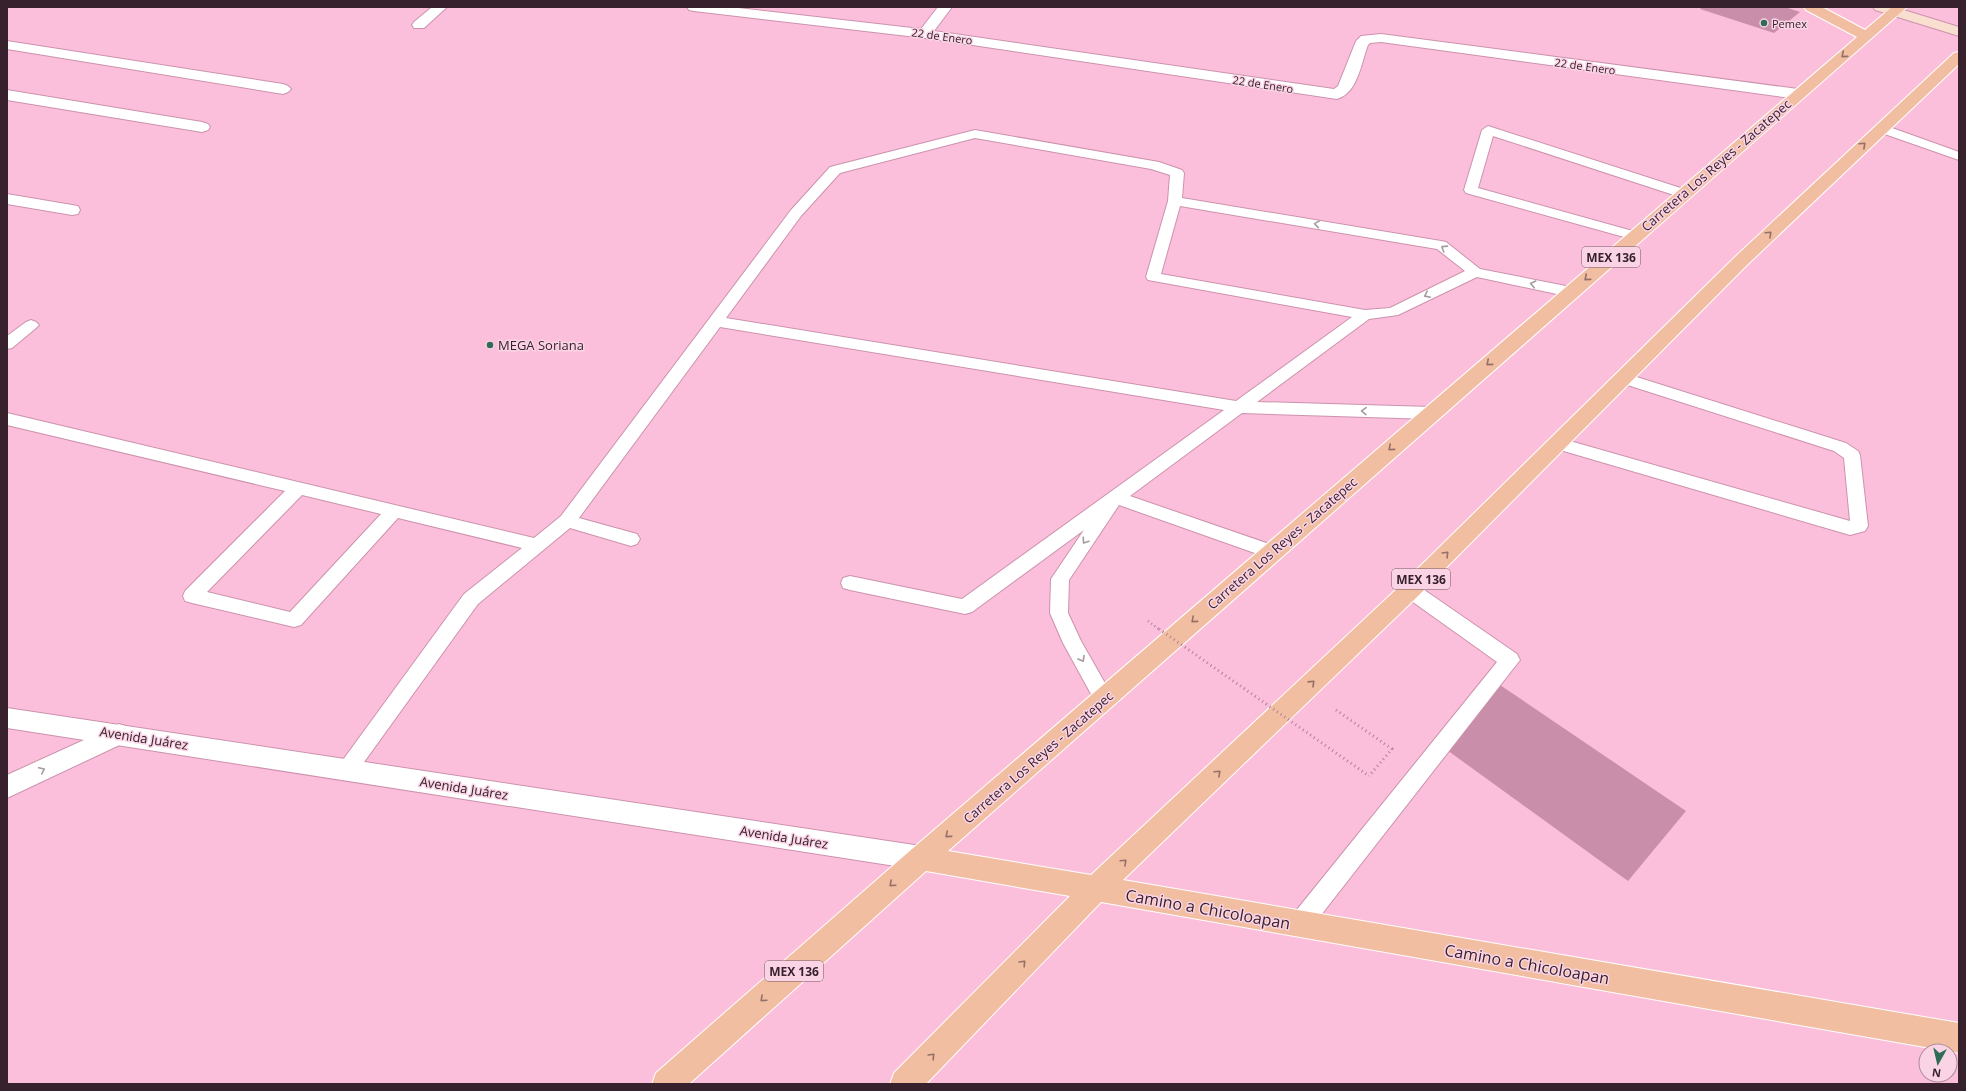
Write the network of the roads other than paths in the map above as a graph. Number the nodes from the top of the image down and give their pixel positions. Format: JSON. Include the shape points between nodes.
{"nodes":[{"id":1,"x":440,"y":7,"type":"edge"},
{"id":2,"x":694,"y":7,"type":"edge"},
{"id":3,"x":945,"y":7,"type":"edge"},
{"id":4,"x":1811,"y":7,"type":"edge"},
{"id":5,"x":1892,"y":8,"type":"edge"},
{"id":6,"x":419,"y":25,"type":"dead end"},
{"id":7,"x":1959,"y":32,"type":"edge"},
{"id":8,"x":925,"y":34,"type":"junction"},
{"id":9,"x":1866,"y":36,"type":"junction"},
{"id":10,"x":7,"y":45,"type":"edge"},
{"id":11,"x":1959,"y":56,"type":"edge"},
{"id":12,"x":283,"y":89,"type":"dead end"},
{"id":13,"x":1798,"y":94,"type":"junction"},
{"id":14,"x":7,"y":95,"type":"edge"},
{"id":15,"x":202,"y":127,"type":"dead end"},
{"id":16,"x":1881,"y":128,"type":"junction"},
{"id":17,"x":1959,"y":156,"type":"edge"},
{"id":18,"x":1685,"y":194,"type":"junction"},
{"id":19,"x":7,"y":199,"type":"edge"},
{"id":20,"x":1175,"y":201,"type":"junction"},
{"id":21,"x":72,"y":210,"type":"dead end"},
{"id":22,"x":1635,"y":236,"type":"junction"},
{"id":23,"x":1475,"y":272,"type":"junction"},
{"id":24,"x":1571,"y":292,"type":"junction"},
{"id":25,"x":1365,"y":315,"type":"junction"},
{"id":26,"x":715,"y":321,"type":"junction"},
{"id":27,"x":31,"y":325,"type":"dead end"},
{"id":28,"x":7,"y":344,"type":"edge"},
{"id":29,"x":1624,"y":378,"type":"junction"},
{"id":30,"x":1239,"y":407,"type":"junction"},
{"id":31,"x":1431,"y":413,"type":"junction"},
{"id":32,"x":7,"y":419,"type":"edge"},
{"id":33,"x":1556,"y":443,"type":"junction"},
{"id":34,"x":298,"y":488,"type":"junction"},
{"id":35,"x":1115,"y":497,"type":"junction"},
{"id":36,"x":394,"y":511,"type":"junction"},
{"id":37,"x":567,"y":521,"type":"junction"},
{"id":38,"x":631,"y":539,"type":"dead end"},
{"id":39,"x":538,"y":545,"type":"junction"},
{"id":40,"x":1272,"y":552,"type":"junction"},
{"id":41,"x":850,"y":582,"type":"dead end"},
{"id":42,"x":1410,"y":590,"type":"junction"},
{"id":43,"x":1104,"y":700,"type":"junction"},
{"id":44,"x":7,"y":718,"type":"edge"},
{"id":45,"x":119,"y":734,"type":"junction"},
{"id":46,"x":347,"y":770,"type":"junction"},
{"id":47,"x":7,"y":787,"type":"edge"},
{"id":48,"x":921,"y":858,"type":"junction"},
{"id":49,"x":1095,"y":889,"type":"junction"},
{"id":50,"x":1299,"y":925,"type":"junction"},
{"id":51,"x":1959,"y":1038,"type":"edge"},
{"id":52,"x":668,"y":1084,"type":"edge"},
{"id":53,"x":905,"y":1084,"type":"edge"}],
"edges":[{"from":1,"to":6,"type":"street"},
{"from":2,"to":8,"type":"street","name":"22 de Enero"},
{"from":3,"to":8,"type":"street"},
{"from":4,"to":9,"type":"main road"},
{"from":5,"to":7,"type":"main road"},
{"from":5,"to":9,"type":"main road","name":"Carretera Los Reyes - Zacatepec","number":"MEX 136"},
{"from":8,"to":13,"type":"street","name":"22 de Enero","via":[[1337,94],[1345,88],[1361,44],[1366,39],[1381,38]]},
{"from":9,"to":13,"type":"main road","name":"Carretera Los Reyes - Zacatepec","number":"MEX 136","one_way":true},
{"from":10,"to":12,"type":"street"},
{"from":11,"to":16,"type":"main road","number":"MEX 136"},
{"from":13,"to":18,"type":"main road","name":"Carretera Los Reyes - Zacatepec","number":"MEX 136"},
{"from":14,"to":15,"type":"street"},
{"from":16,"to":17,"type":"lane"},
{"from":29,"to":16,"type":"main road","number":"MEX 136","one_way":true,"via":[[1741,261]]},
{"from":18,"to":22,"type":"main road","name":"Carretera Los Reyes - Zacatepec","number":"MEX 136"},
{"from":18,"to":22,"type":"lane","via":[[1488,130],[1471,190]]},
{"from":19,"to":21,"type":"street"},
{"from":23,"to":20,"type":"lane","one_way":true,"via":[[1441,245]]},
{"from":20,"to":25,"type":"lane","via":[[1153,277]]},
{"from":20,"to":26,"type":"lane","via":[[1177,173],[1154,165],[975,134],[835,170],[796,213]]},
{"from":22,"to":24,"type":"main road","name":"Carretera Los Reyes - Zacatepec","number":"MEX 136","one_way":true},
{"from":24,"to":23,"type":"lane","one_way":true},
{"from":23,"to":25,"type":"lane","one_way":true,"via":[[1393,312]]},
{"from":24,"to":31,"type":"main road","name":"Carretera Los Reyes - Zacatepec","number":"MEX 136","one_way":true},
{"from":25,"to":30,"type":"lane"},
{"from":26,"to":30,"type":"lane"},
{"from":26,"to":37,"type":"lane"},
{"from":27,"to":28,"type":"lane"},
{"from":29,"to":33,"type":"main road","number":"MEX 136"},
{"from":29,"to":33,"type":"lane","via":[[1840,447],[1852,455],[1859,526],[1850,528]]},
{"from":31,"to":30,"type":"lane","one_way":true},
{"from":30,"to":35,"type":"lane"},
{"from":31,"to":40,"type":"main road","name":"Carretera Los Reyes - Zacatepec","number":"MEX 136","one_way":true},
{"from":32,"to":34,"type":"lane"},
{"from":42,"to":33,"type":"main road","number":"MEX 136","one_way":true},
{"from":34,"to":36,"type":"lane"},
{"from":34,"to":36,"type":"lane","via":[[192,596],[294,620]]},
{"from":35,"to":40,"type":"lane"},
{"from":35,"to":41,"type":"lane","via":[[965,606]]},
{"from":35,"to":43,"type":"lane","one_way":true,"via":[[1060,579],[1060,613]]},
{"from":36,"to":39,"type":"lane"},
{"from":37,"to":38,"type":"lane"},
{"from":37,"to":39,"type":"lane"},
{"from":39,"to":46,"type":"lane","via":[[471,599]]},
{"from":40,"to":43,"type":"main road","name":"Carretera Los Reyes - Zacatepec","number":"MEX 136","one_way":true},
{"from":49,"to":42,"type":"main road","number":"MEX 136","one_way":true},
{"from":42,"to":50,"type":"lane","via":[[1510,660]]},
{"from":43,"to":48,"type":"main road","name":"Carretera Los Reyes - Zacatepec","number":"MEX 136","one_way":true},
{"from":44,"to":45,"type":"street","name":"Avenida Juárez"},
{"from":45,"to":46,"type":"street","name":"Avenida Juárez"},
{"from":47,"to":45,"type":"street","one_way":true},
{"from":46,"to":48,"type":"street","name":"Avenida Juárez"},
{"from":48,"to":49,"type":"main road","name":"Camino a Chicoloapan"},
{"from":48,"to":52,"type":"main road","name":"Carretera Los Reyes - Zacatepec","number":"MEX 136","one_way":true},
{"from":49,"to":50,"type":"main road","name":"Camino a Chicoloapan"},
{"from":53,"to":49,"type":"main road","number":"MEX 136","one_way":true},
{"from":50,"to":51,"type":"main road","name":"Camino a Chicoloapan"}]}
